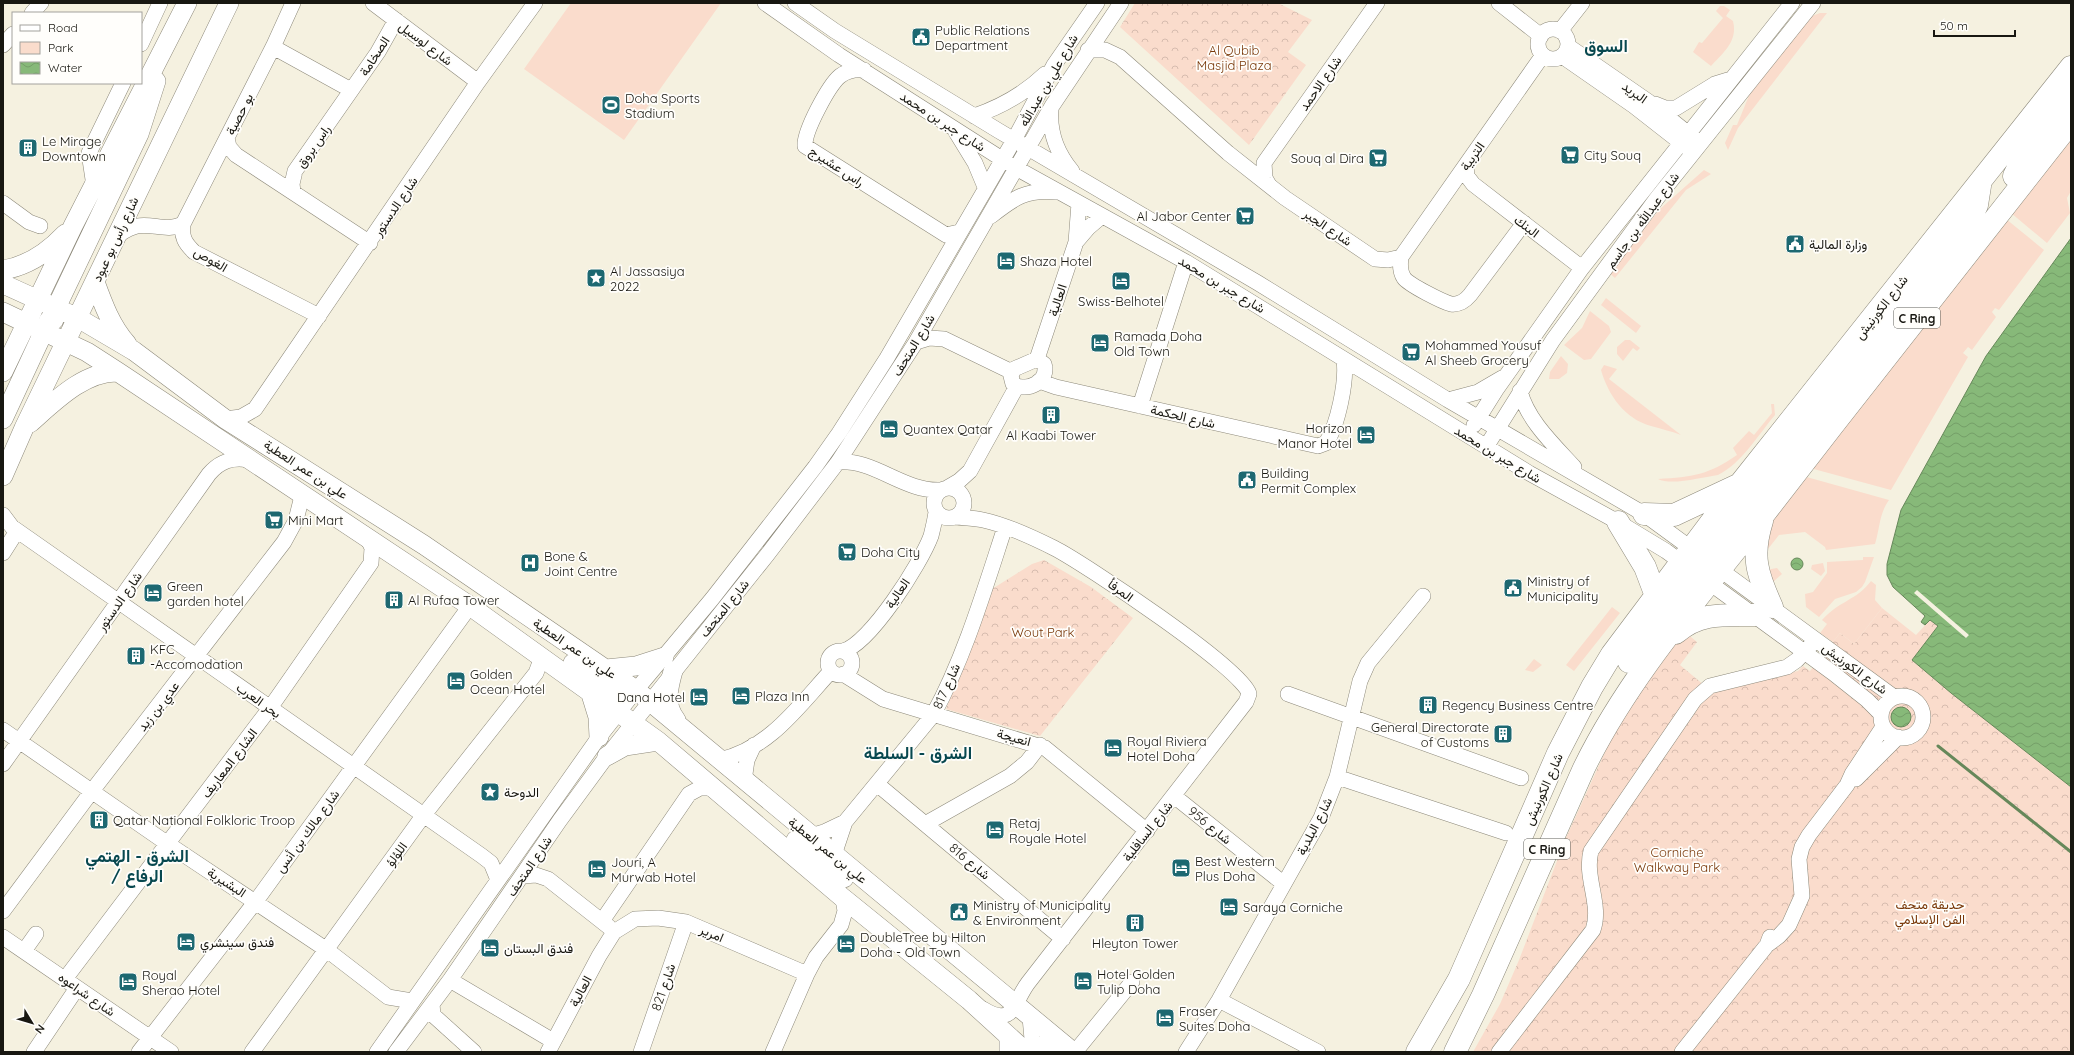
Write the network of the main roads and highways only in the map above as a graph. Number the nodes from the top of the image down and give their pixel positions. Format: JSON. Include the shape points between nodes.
{"nodes":[{"id":1,"x":187,"y":3,"type":"edge"},
{"id":2,"x":222,"y":3,"type":"edge"},
{"id":3,"x":229,"y":3,"type":"edge"},
{"id":4,"x":213,"y":38,"type":"junction"},
{"id":5,"x":168,"y":40,"type":"junction"},
{"id":6,"x":2071,"y":67,"type":"edge"},
{"id":7,"x":2071,"y":96,"type":"edge"},
{"id":8,"x":2071,"y":122,"type":"edge"},
{"id":9,"x":1980,"y":181,"type":"junction"},
{"id":10,"x":2001,"y":211,"type":"junction"},
{"id":11,"x":73,"y":226,"type":"junction"},
{"id":12,"x":3,"y":270,"type":"edge"},
{"id":13,"x":95,"y":282,"type":"junction"},
{"id":14,"x":3,"y":284,"type":"edge"},
{"id":15,"x":38,"y":299,"type":"junction"},
{"id":16,"x":56,"y":308,"type":"junction"},
{"id":17,"x":3,"y":312,"type":"edge"},
{"id":18,"x":78,"y":318,"type":"junction"},
{"id":19,"x":27,"y":323,"type":"junction"},
{"id":20,"x":45,"y":331,"type":"junction"},
{"id":21,"x":66,"y":342,"type":"junction"},
{"id":22,"x":134,"y":351,"type":"junction"},
{"id":23,"x":4,"y":367,"type":"edge"},
{"id":24,"x":118,"y":372,"type":"junction"},
{"id":25,"x":3,"y":419,"type":"edge"},
{"id":26,"x":24,"y":428,"type":"junction"},
{"id":27,"x":3,"y":476,"type":"edge"},
{"id":28,"x":1739,"y":485,"type":"junction"},
{"id":29,"x":1644,"y":514,"type":"road end"},
{"id":30,"x":1764,"y":514,"type":"junction"},
{"id":31,"x":1618,"y":522,"type":"road end"},
{"id":32,"x":1701,"y":565,"type":"junction"},
{"id":33,"x":442,"y":587,"type":"junction"},
{"id":34,"x":1656,"y":596,"type":"junction"},
{"id":35,"x":1654,"y":653,"type":"junction"},
{"id":36,"x":606,"y":669,"type":"junction"},
{"id":37,"x":590,"y":691,"type":"junction"},
{"id":38,"x":635,"y":706,"type":"junction"},
{"id":39,"x":681,"y":726,"type":"junction"},
{"id":40,"x":599,"y":737,"type":"road end"},
{"id":41,"x":658,"y":741,"type":"junction"},
{"id":42,"x":607,"y":756,"type":"road end"},
{"id":43,"x":895,"y":905,"type":"junction"},
{"id":44,"x":1520,"y":912,"type":"junction"},
{"id":45,"x":1470,"y":956,"type":"junction"},
{"id":46,"x":1020,"y":1048,"type":"edge"},
{"id":47,"x":1053,"y":1052,"type":"edge"},
{"id":48,"x":1074,"y":1052,"type":"edge"},
{"id":49,"x":1417,"y":1052,"type":"edge"},
{"id":50,"x":1433,"y":1052,"type":"edge"},
{"id":51,"x":1455,"y":1052,"type":"edge"}],
"edges":[{"from":1,"to":5,"type":"main road"},
{"from":2,"to":4,"type":"main road"},
{"from":3,"to":4,"type":"main road","name":"شارع رأس بو عبود"},
{"from":4,"to":13,"type":"main road","name":"شارع رأس بو عبود"},
{"from":5,"to":11,"type":"main road"},
{"from":5,"to":16,"type":"main road","via":[[139,134]]},
{"from":6,"to":9,"type":"highway","name":"شارع الكورنيش","number":"C Ring"},
{"from":7,"to":10,"type":"highway","via":[[2023,158]]},
{"from":8,"to":10,"type":"highway","name":"شارع الكورنيش","number":"C Ring"},
{"from":9,"to":28,"type":"highway","name":"شارع الكورنيش","number":"C Ring"},
{"from":9,"to":32,"type":"highway","via":[[1977,205],[1966,226]]},
{"from":10,"to":30,"type":"highway","name":"شارع الكورنيش","number":"C Ring"},
{"from":11,"to":12,"type":"main road","via":[[40,256],[23,265]]},
{"from":11,"to":15,"type":"main road"},
{"from":13,"to":18,"type":"main road","name":"شارع رأس بو عبود"},
{"from":13,"to":22,"type":"main road","via":[[105,310]]},
{"from":14,"to":15,"type":"main road","name":"علي بن عمر العطية"},
{"from":15,"to":16,"type":"main road","name":"علي بن عمر العطية"},
{"from":15,"to":19,"type":"main road"},
{"from":15,"to":20,"type":"main road","via":[[46,307],[49,316]]},
{"from":16,"to":18,"type":"main road","name":"علي بن عمر العطية"},
{"from":16,"to":21,"type":"main road","via":[[55,327]]},
{"from":17,"to":19,"type":"main road","name":"علي بن عمر العطية"},
{"from":18,"to":21,"type":"main road","name":"شارع رأس بو عبود"},
{"from":18,"to":22,"type":"main road","name":"علي بن عمر العطية"},
{"from":19,"to":20,"type":"main road","name":"علي بن عمر العطية"},
{"from":19,"to":23,"type":"main road"},
{"from":20,"to":21,"type":"main road","name":"علي بن عمر العطية"},
{"from":20,"to":25,"type":"main road"},
{"from":21,"to":24,"type":"main road","name":"علي بن عمر العطية"},
{"from":21,"to":26,"type":"main road","name":"شارع رأس بو عبود"},
{"from":22,"to":36,"type":"main road","name":"علي بن عمر العطية","via":[[226,419],[424,545]]},
{"from":24,"to":26,"type":"main road","via":[[101,373],[81,384],[56,400]]},
{"from":24,"to":33,"type":"main road","name":"علي بن عمر العطية"},
{"from":26,"to":27,"type":"main road","name":"شارع رأس بو عبود"},
{"from":28,"to":29,"type":"highway","via":[[1674,515]]},
{"from":28,"to":32,"type":"highway","name":"شارع الكورنيش","number":"C Ring"},
{"from":30,"to":32,"type":"highway","name":"شارع الكورنيش","number":"C Ring"},
{"from":30,"to":35,"type":"highway","via":[[1756,540],[1756,565],[1764,611],[1706,616],[1687,624]]},
{"from":31,"to":34,"type":"highway","via":[[1645,567]]},
{"from":32,"to":34,"type":"highway","name":"شارع الكورنيش","number":"C Ring"},
{"from":32,"to":35,"type":"highway","name":"شارع الكورنيش","number":"C Ring"},
{"from":32,"to":44,"type":"highway","via":[[1617,680],[1577,750],[1526,872]]},
{"from":33,"to":37,"type":"main road","name":"علي بن عمر العطية"},
{"from":33,"to":38,"type":"main road","via":[[464,594],[495,611]]},
{"from":34,"to":45,"type":"highway","name":"شارع الكورنيش","number":"C Ring","via":[[1612,654],[1572,724]]},
{"from":35,"to":44,"type":"highway","name":"شارع الكورنيش","number":"C Ring","via":[[1600,736]]},
{"from":36,"to":38,"type":"main road","name":"علي بن عمر العطية"},
{"from":36,"to":39,"type":"main road","via":[[669,664],[668,704]]},
{"from":37,"to":38,"type":"main road","name":"علي بن عمر العطية"},
{"from":37,"to":40,"type":"main road","via":[[598,717]]},
{"from":38,"to":39,"type":"main road","name":"علي بن عمر العطية"},
{"from":38,"to":41,"type":"main road","name":"علي بن عمر العطية"},
{"from":38,"to":43,"type":"main road","via":[[821,862],[870,897]]},
{"from":39,"to":43,"type":"main road","name":"علي بن عمر العطية"},
{"from":41,"to":42,"type":"main road","via":[[625,746]]},
{"from":41,"to":46,"type":"main road","name":"علي بن عمر العطية","via":[[843,898],[969,1000]]},
{"from":43,"to":48,"type":"main road","name":"علي بن عمر العطية"},
{"from":44,"to":51,"type":"highway","name":"شارع الكورنيش","number":"C Ring"},
{"from":45,"to":49,"type":"highway","name":"شارع الكورنيش","number":"C Ring","via":[[1447,1002]]},
{"from":45,"to":50,"type":"highway","via":[[1456,999]]},
{"from":46,"to":47,"type":"main road","via":[[1042,1046]]}]}
